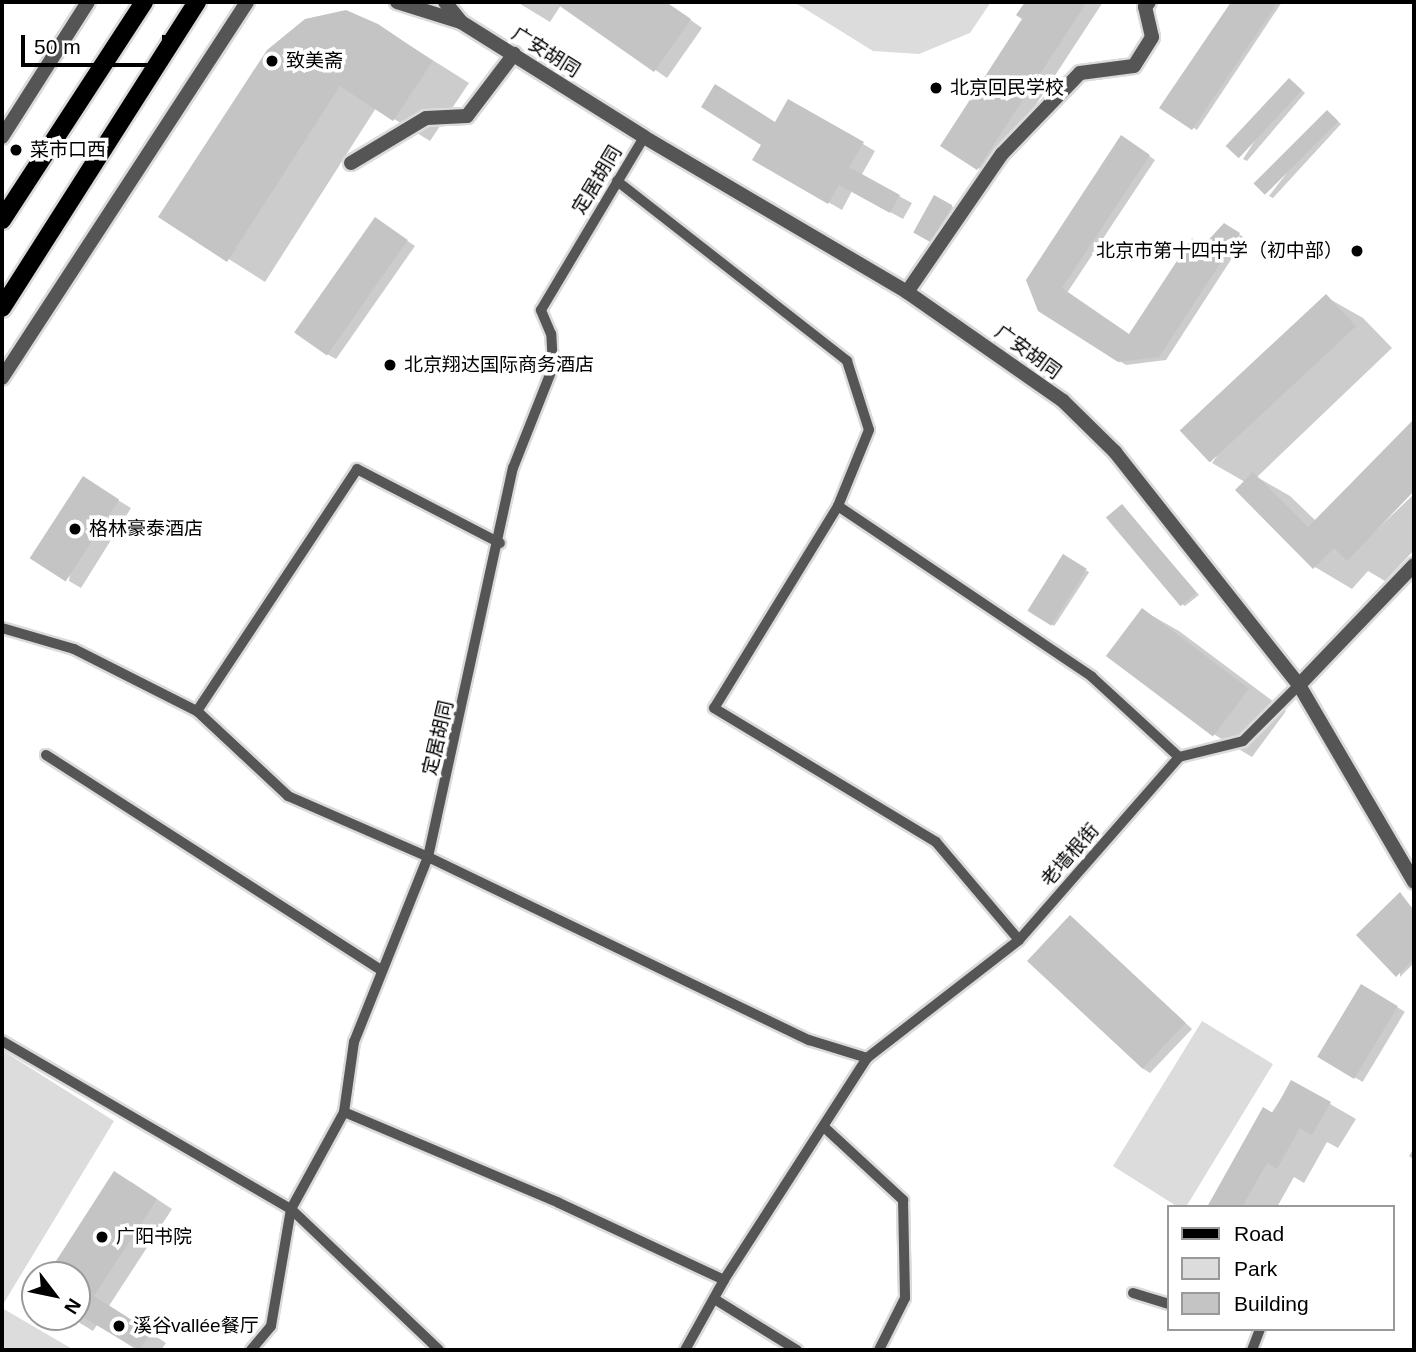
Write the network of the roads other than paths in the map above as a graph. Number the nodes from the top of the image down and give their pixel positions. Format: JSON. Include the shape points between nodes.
{"nodes":[{"id":1,"x":88,"y":2,"type":"edge"},
{"id":2,"x":144,"y":2,"type":"edge"},
{"id":3,"x":197,"y":2,"type":"edge"},
{"id":4,"x":247,"y":2,"type":"edge"},
{"id":5,"x":397,"y":2,"type":"edge"},
{"id":6,"x":445,"y":2,"type":"edge"},
{"id":7,"x":1149,"y":2,"type":"edge"},
{"id":8,"x":461,"y":22,"type":"junction"},
{"id":9,"x":514,"y":54,"type":"junction"},
{"id":10,"x":2,"y":137,"type":"edge"},
{"id":11,"x":644,"y":137,"type":"junction"},
{"id":12,"x":351,"y":163,"type":"dead end"},
{"id":13,"x":617,"y":181,"type":"junction"},
{"id":14,"x":2,"y":220,"type":"edge"},
{"id":15,"x":907,"y":292,"type":"junction"},
{"id":16,"x":2,"y":308,"type":"edge"},
{"id":17,"x":2,"y":377,"type":"edge"},
{"id":18,"x":838,"y":506,"type":"junction"},
{"id":19,"x":500,"y":544,"type":"junction"},
{"id":20,"x":1414,"y":565,"type":"edge"},
{"id":21,"x":2,"y":628,"type":"edge"},
{"id":22,"x":1299,"y":685,"type":"junction"},
{"id":23,"x":197,"y":711,"type":"junction"},
{"id":24,"x":46,"y":755,"type":"dead end"},
{"id":25,"x":1180,"y":757,"type":"junction"},
{"id":26,"x":428,"y":857,"type":"junction"},
{"id":27,"x":1414,"y":882,"type":"edge"},
{"id":28,"x":1018,"y":940,"type":"junction"},
{"id":29,"x":381,"y":970,"type":"junction"},
{"id":30,"x":2,"y":1041,"type":"edge"},
{"id":31,"x":867,"y":1058,"type":"junction"},
{"id":32,"x":344,"y":1112,"type":"junction"},
{"id":33,"x":824,"y":1127,"type":"junction"},
{"id":34,"x":291,"y":1209,"type":"junction"},
{"id":35,"x":723,"y":1280,"type":"junction"},
{"id":36,"x":1133,"y":1293,"type":"dead end"},
{"id":37,"x":716,"y":1300,"type":"junction"},
{"id":38,"x":1168,"y":1304,"type":"edge"},
{"id":39,"x":1259,"y":1331,"type":"edge"},
{"id":40,"x":251,"y":1350,"type":"edge"},
{"id":41,"x":439,"y":1350,"type":"edge"},
{"id":42,"x":685,"y":1350,"type":"edge"},
{"id":43,"x":797,"y":1350,"type":"edge"},
{"id":44,"x":879,"y":1350,"type":"edge"},
{"id":45,"x":1252,"y":1350,"type":"edge"}],
"edges":[{"from":1,"to":10,"type":"street"},
{"from":2,"to":14,"type":"main road"},
{"from":3,"to":16,"type":"main road"},
{"from":4,"to":17,"type":"street"},
{"from":5,"to":8,"type":"street","name":"广安胡同"},
{"from":6,"to":8,"type":"street","name":"广安胡同"},
{"from":7,"to":15,"type":"street","via":[[1145,7],[1152,37],[1134,66],[1080,73],[1002,154]]},
{"from":8,"to":9,"type":"street","name":"广安胡同"},
{"from":9,"to":11,"type":"street","name":"广安胡同"},
{"from":9,"to":12,"type":"street","via":[[467,116],[426,118]]},
{"from":11,"to":13,"type":"lane","name":"定居胡同"},
{"from":11,"to":15,"type":"street","name":"广安胡同"},
{"from":13,"to":18,"type":"lane","via":[[847,361],[869,430]]},
{"from":13,"to":19,"type":"lane","name":"定居胡同","via":[[541,310],[551,334],[553,367],[513,468]]},
{"from":15,"to":22,"type":"street","name":"广安胡同","via":[[1063,401],[1115,452]]},
{"from":18,"to":25,"type":"lane","via":[[1092,677]]},
{"from":18,"to":28,"type":"lane","via":[[714,708],[936,842]]},
{"from":19,"to":23,"type":"lane","via":[[357,469]]},
{"from":19,"to":26,"type":"lane","name":"定居胡同"},
{"from":20,"to":22,"type":"street"},
{"from":21,"to":23,"type":"lane","via":[[74,649]]},
{"from":22,"to":25,"type":"lane","via":[[1243,741]]},
{"from":22,"to":27,"type":"street","name":"广安胡同"},
{"from":23,"to":26,"type":"lane","via":[[288,796]]},
{"from":24,"to":29,"type":"lane"},
{"from":25,"to":28,"type":"lane","name":"老墙根街"},
{"from":26,"to":29,"type":"lane","name":"定居胡同"},
{"from":26,"to":31,"type":"lane","via":[[809,1040]]},
{"from":28,"to":31,"type":"lane","name":"老墙根街"},
{"from":29,"to":32,"type":"lane","name":"定居胡同","via":[[354,1042]]},
{"from":30,"to":34,"type":"lane"},
{"from":31,"to":33,"type":"lane"},
{"from":32,"to":34,"type":"lane","name":"定居胡同"},
{"from":32,"to":35,"type":"lane","via":[[559,1203]]},
{"from":33,"to":35,"type":"lane"},
{"from":33,"to":44,"type":"lane","via":[[902,1200],[905,1298]]},
{"from":34,"to":40,"type":"lane","name":"定居胡同","via":[[271,1326]]},
{"from":34,"to":41,"type":"lane"},
{"from":35,"to":37,"type":"lane"},
{"from":36,"to":38,"type":"lane"},
{"from":37,"to":42,"type":"lane"},
{"from":37,"to":43,"type":"lane"},
{"from":39,"to":45,"type":"lane"}]}
